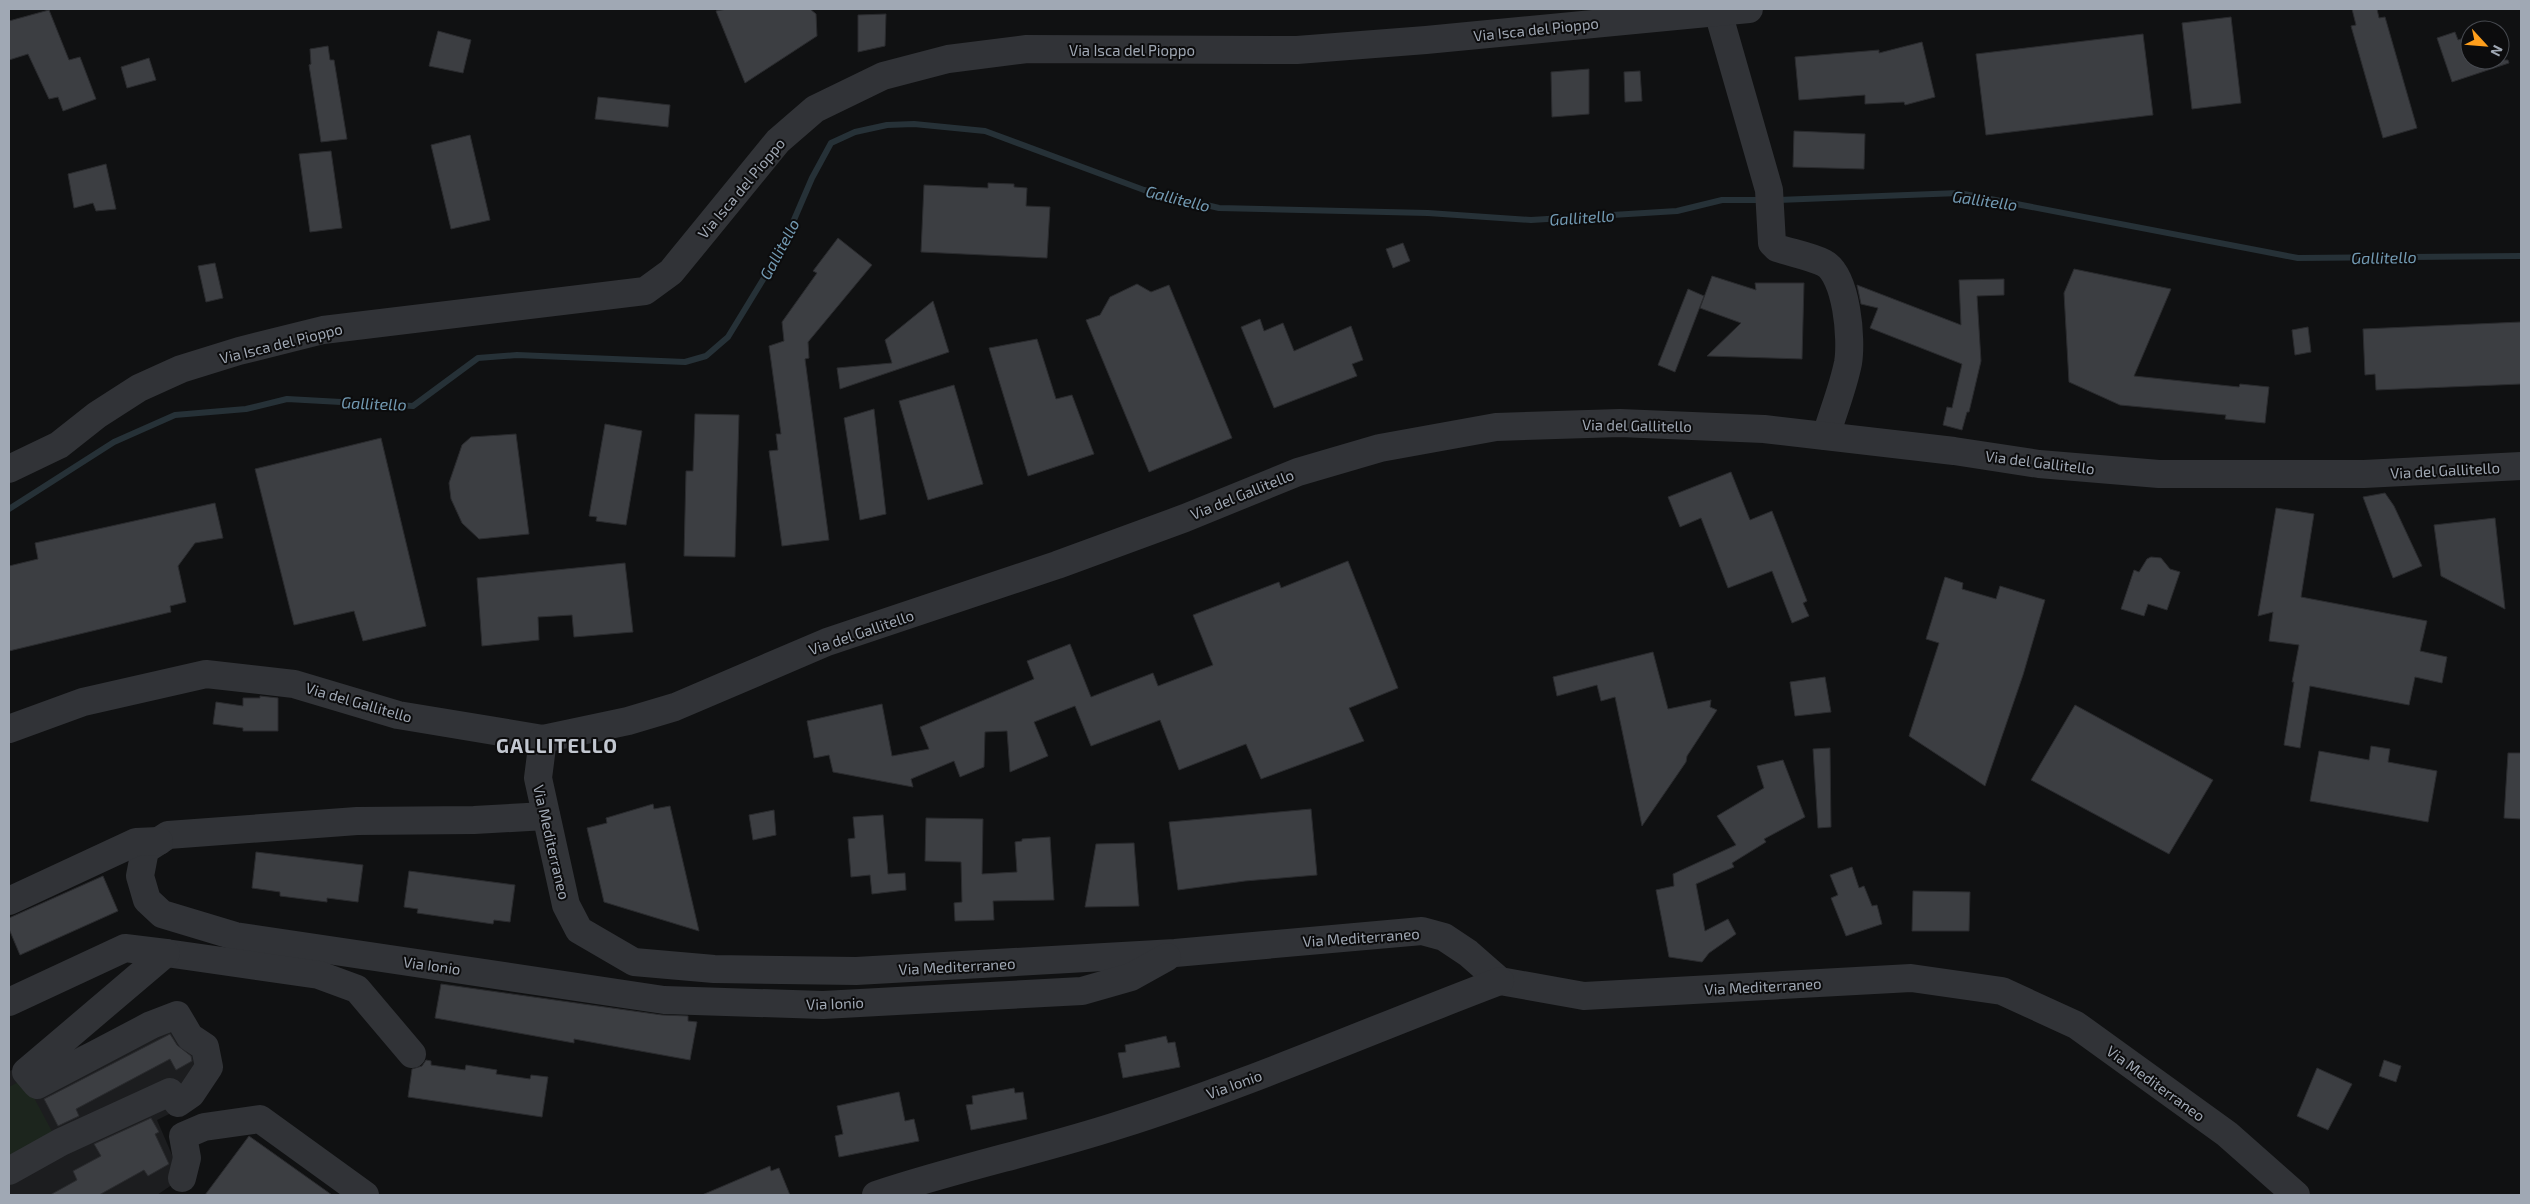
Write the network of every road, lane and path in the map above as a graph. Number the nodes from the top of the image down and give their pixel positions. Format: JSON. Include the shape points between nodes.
{"nodes":[{"id":1,"x":1749,"y":9,"type":"edge"},
{"id":2,"x":1707,"y":11,"type":"edge"},
{"id":3,"x":1826,"y":436,"type":"junction"},
{"id":4,"x":2521,"y":466,"type":"edge"},
{"id":5,"x":9,"y":469,"type":"edge"},
{"id":6,"x":9,"y":730,"type":"edge"},
{"id":7,"x":543,"y":739,"type":"junction"},
{"id":8,"x":546,"y":816,"type":"junction"},
{"id":9,"x":159,"y":841,"type":"junction"},
{"id":10,"x":9,"y":901,"type":"edge"},
{"id":11,"x":166,"y":953,"type":"junction"},
{"id":12,"x":1175,"y":953,"type":"junction"},
{"id":13,"x":1500,"y":981,"type":"junction"},
{"id":14,"x":9,"y":1002,"type":"edge"},
{"id":15,"x":412,"y":1054,"type":"dead end"},
{"id":16,"x":18,"y":1076,"type":"edge"},
{"id":17,"x":9,"y":1171,"type":"edge"},
{"id":18,"x":182,"y":1178,"type":"dead end"},
{"id":19,"x":365,"y":1195,"type":"edge"},
{"id":20,"x":876,"y":1195,"type":"edge"},
{"id":21,"x":2296,"y":1195,"type":"edge"}],
"edges":[{"from":1,"to":2,"type":"street","name":"Via Isca del Pioppo"},
{"from":2,"to":3,"type":"street","via":[[1769,190],[1772,243],[1777,248],[1825,263],[1841,287],[1850,339],[1848,363]]},
{"from":2,"to":5,"type":"street","name":"Via Isca del Pioppo","via":[[1297,50],[1027,49],[948,59],[892,74],[815,109],[800,122],[778,142],[671,272],[645,291],[323,330],[239,351],[181,369],[139,388],[97,415],[59,446]]},
{"from":3,"to":4,"type":"street","name":"Via del Gallitello","via":[[2039,464],[2159,474],[2364,474]]},
{"from":3,"to":7,"type":"street","name":"Via del Gallitello","via":[[1764,429],[1620,423],[1496,427],[1380,448],[1298,472],[1066,562],[827,642],[675,707],[628,722]]},
{"from":6,"to":7,"type":"street","name":"Via del Gallitello","via":[[83,702],[206,674],[294,684],[398,716]]},
{"from":7,"to":8,"type":"street","name":"Via Mediterraneo","via":[[538,778]]},
{"from":8,"to":9,"type":"street","via":[[356,821],[168,835]]},
{"from":8,"to":12,"type":"street","name":"Via Mediterraneo","via":[[566,905],[578,930],[634,962],[714,969],[856,971]]},
{"from":9,"to":10,"type":"street","via":[[136,842]]},
{"from":9,"to":12,"type":"street","name":"Via Ionio","via":[[145,850],[140,876],[148,900],[162,914],[235,936],[664,1000],[822,1005],[1082,991],[1131,977]]},
{"from":11,"to":14,"type":"street","via":[[125,948]]},
{"from":11,"to":15,"type":"street","via":[[319,975],[357,989]]},
{"from":11,"to":16,"type":"street"},
{"from":12,"to":13,"type":"street","name":"Via Mediterraneo","via":[[1422,931],[1444,937]]},
{"from":13,"to":20,"type":"street","name":"Via Ionio","via":[[1242,1082],[1119,1125]]},
{"from":13,"to":21,"type":"street","name":"Via Mediterraneo","via":[[1584,996],[1911,978],[2002,992],[2076,1025],[2227,1134]]},
{"from":16,"to":17,"type":"street","via":[[37,1085],[151,1025],[177,1015],[190,1037],[205,1047],[209,1067],[191,1094],[178,1103],[170,1092],[61,1142]]},
{"from":18,"to":19,"type":"street","via":[[187,1158],[183,1136],[204,1127],[260,1119]]}]}
